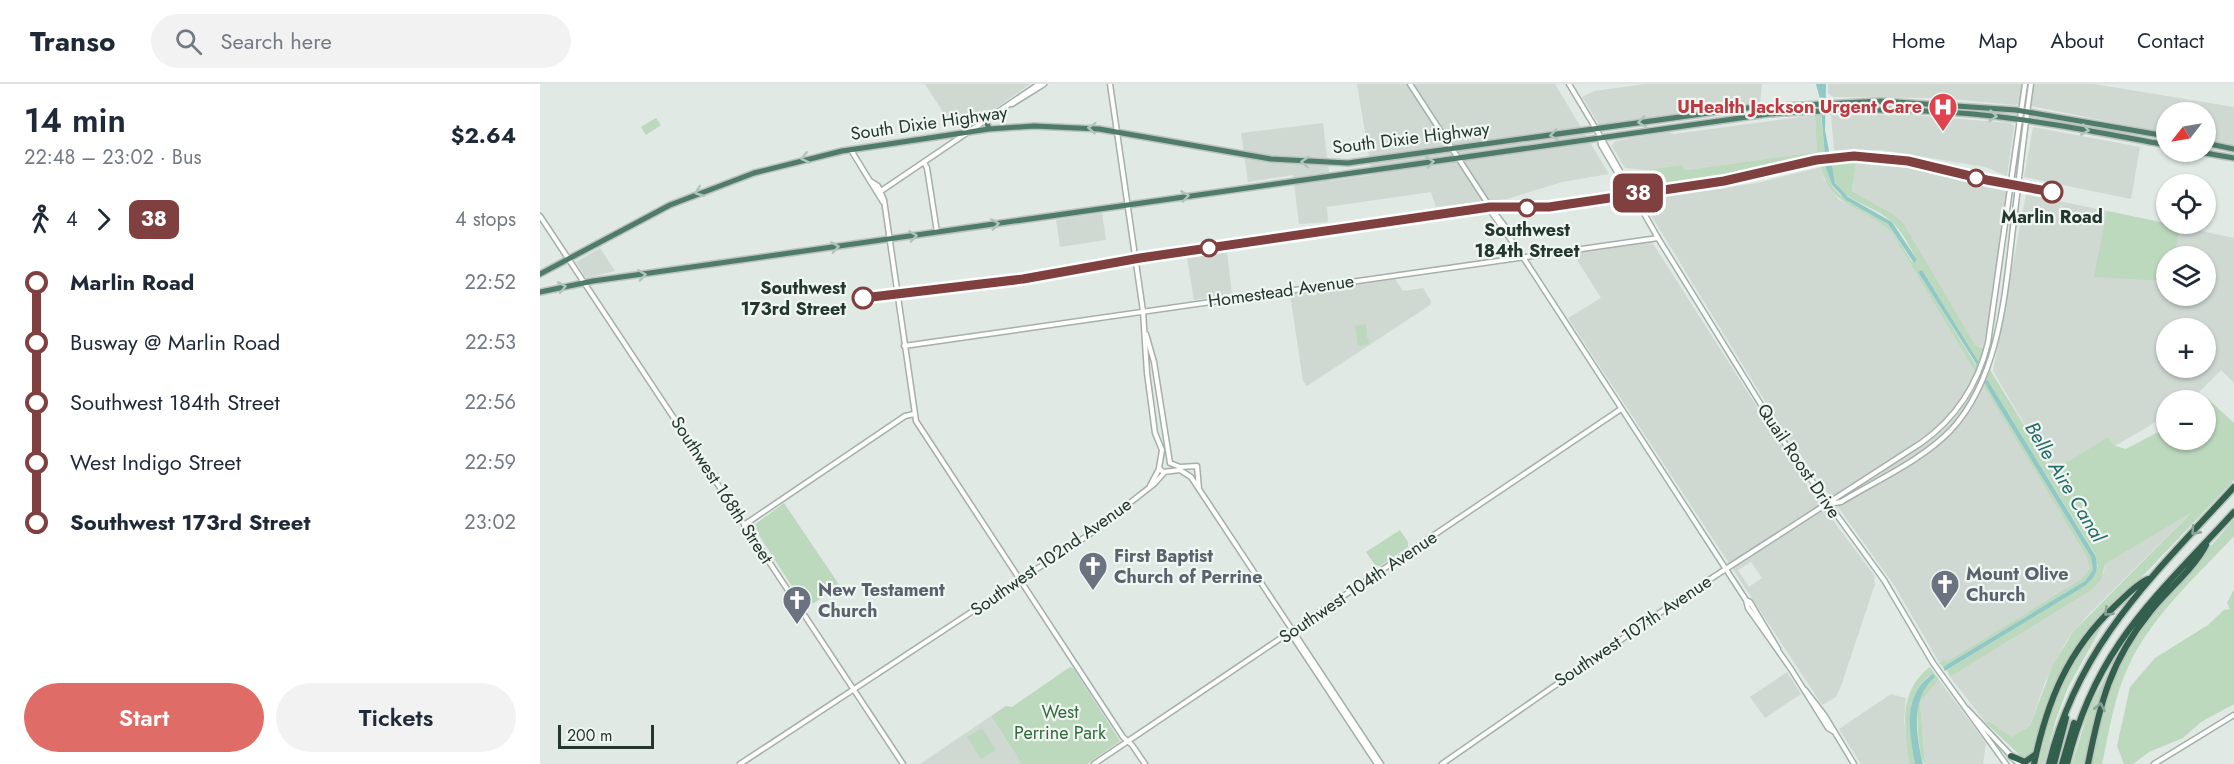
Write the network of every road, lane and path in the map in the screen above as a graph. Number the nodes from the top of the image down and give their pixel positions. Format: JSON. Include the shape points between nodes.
{"nodes":[{"id":1,"x":1039,"y":84,"type":"edge"},
{"id":2,"x":1044,"y":84,"type":"edge"},
{"id":3,"x":1110,"y":84,"type":"edge"},
{"id":4,"x":1410,"y":84,"type":"edge"},
{"id":5,"x":1569,"y":84,"type":"edge"},
{"id":6,"x":2025,"y":84,"type":"edge"},
{"id":7,"x":2031,"y":84,"type":"edge"},
{"id":8,"x":1918,"y":102,"type":"junction"},
{"id":9,"x":1011,"y":104,"type":"junction"},
{"id":10,"x":1917,"y":111,"type":"junction"},
{"id":11,"x":2025,"y":111,"type":"junction"},
{"id":12,"x":1689,"y":115,"type":"junction"},
{"id":13,"x":1678,"y":117,"type":"junction"},
{"id":14,"x":986,"y":120,"type":"junction"},
{"id":15,"x":2024,"y":120,"type":"junction"},
{"id":16,"x":1678,"y":126,"type":"junction"},
{"id":17,"x":1667,"y":128,"type":"junction"},
{"id":18,"x":989,"y":129,"type":"junction"},
{"id":19,"x":1596,"y":129,"type":"junction"},
{"id":20,"x":970,"y":131,"type":"junction"},
{"id":21,"x":1116,"y":131,"type":"junction"},
{"id":22,"x":2146,"y":132,"type":"junction"},
{"id":23,"x":2156,"y":134,"type":"edge"},
{"id":24,"x":1600,"y":137,"type":"junction"},
{"id":25,"x":1513,"y":141,"type":"junction"},
{"id":26,"x":2144,"y":141,"type":"junction"},
{"id":27,"x":2156,"y":143,"type":"edge"},
{"id":28,"x":2218,"y":146,"type":"joint"},
{"id":29,"x":850,"y":149,"type":"junction"},
{"id":30,"x":1454,"y":149,"type":"junction"},
{"id":31,"x":2234,"y":149,"type":"edge"},
{"id":32,"x":1514,"y":150,"type":"junction"},
{"id":33,"x":2216,"y":155,"type":"joint"},
{"id":34,"x":1459,"y":158,"type":"junction"},
{"id":35,"x":2234,"y":158,"type":"edge"},
{"id":36,"x":924,"y":162,"type":"junction"},
{"id":37,"x":1363,"y":162,"type":"junction"},
{"id":38,"x":2013,"y":163,"type":"junction"},
{"id":39,"x":2021,"y":170,"type":"junction"},
{"id":40,"x":1364,"y":171,"type":"junction"},
{"id":41,"x":879,"y":193,"type":"junction"},
{"id":42,"x":1127,"y":205,"type":"junction"},
{"id":43,"x":2006,"y":212,"type":"junction"},
{"id":44,"x":2015,"y":213,"type":"junction"},
{"id":45,"x":540,"y":216,"type":"edge"},
{"id":46,"x":2004,"y":228,"type":"junction"},
{"id":47,"x":2013,"y":229,"type":"junction"},
{"id":48,"x":937,"y":232,"type":"junction"},
{"id":49,"x":1658,"y":238,"type":"junction"},
{"id":50,"x":889,"y":239,"type":"junction"},
{"id":51,"x":1523,"y":257,"type":"junction"},
{"id":52,"x":568,"y":260,"type":"junction"},
{"id":53,"x":540,"y":274,"type":"edge"},
{"id":54,"x":584,"y":283,"type":"junction"},
{"id":55,"x":540,"y":292,"type":"edge"},
{"id":56,"x":1143,"y":311,"type":"junction"},
{"id":57,"x":1145,"y":331,"type":"junction"},
{"id":58,"x":904,"y":346,"type":"junction"},
{"id":59,"x":1621,"y":409,"type":"junction"},
{"id":60,"x":914,"y":414,"type":"junction"},
{"id":61,"x":1946,"y":422,"type":"junction"},
{"id":62,"x":1951,"y":429,"type":"junction"},
{"id":63,"x":1161,"y":460,"type":"junction"},
{"id":64,"x":1169,"y":462,"type":"junction"},
{"id":65,"x":1189,"y":465,"type":"junction"},
{"id":66,"x":1159,"y":468,"type":"junction"},
{"id":67,"x":1166,"y":471,"type":"junction"},
{"id":68,"x":1186,"y":472,"type":"junction"},
{"id":69,"x":1870,"y":474,"type":"junction"},
{"id":70,"x":1196,"y":475,"type":"junction"},
{"id":71,"x":1191,"y":477,"type":"junction"},
{"id":72,"x":1874,"y":482,"type":"junction"},
{"id":73,"x":1150,"y":486,"type":"junction"},
{"id":74,"x":2234,"y":488,"type":"edge"},
{"id":75,"x":1200,"y":489,"type":"junction"},
{"id":76,"x":1829,"y":504,"type":"junction"},
{"id":77,"x":2234,"y":512,"type":"edge"},
{"id":78,"x":744,"y":525,"type":"junction"},
{"id":79,"x":2210,"y":538,"type":"junction"},
{"id":80,"x":1725,"y":569,"type":"junction"},
{"id":81,"x":2153,"y":576,"type":"junction"},
{"id":82,"x":1019,"y":579,"type":"junction"},
{"id":83,"x":1292,"y":631,"type":"junction"},
{"id":84,"x":853,"y":689,"type":"junction"},
{"id":85,"x":2069,"y":703,"type":"junction"},
{"id":86,"x":2084,"y":704,"type":"junction"},
{"id":87,"x":1966,"y":709,"type":"junction"},
{"id":88,"x":2234,"y":715,"type":"edge"},
{"id":89,"x":1128,"y":741,"type":"junction"},
{"id":90,"x":2036,"y":754,"type":"junction"},
{"id":91,"x":2011,"y":756,"type":"junction"},
{"id":92,"x":740,"y":764,"type":"edge"},
{"id":93,"x":903,"y":764,"type":"edge"},
{"id":94,"x":1094,"y":764,"type":"edge"},
{"id":95,"x":1145,"y":764,"type":"edge"},
{"id":96,"x":1377,"y":764,"type":"edge"},
{"id":97,"x":1381,"y":764,"type":"edge"},
{"id":98,"x":1442,"y":764,"type":"edge"},
{"id":99,"x":1854,"y":764,"type":"edge"},
{"id":100,"x":2006,"y":764,"type":"edge"},
{"id":101,"x":2019,"y":764,"type":"edge"},
{"id":102,"x":2034,"y":764,"type":"edge"},
{"id":103,"x":2049,"y":764,"type":"edge"},
{"id":104,"x":2054,"y":764,"type":"edge"},
{"id":105,"x":2062,"y":764,"type":"edge"},
{"id":106,"x":2067,"y":764,"type":"edge"},
{"id":107,"x":2088,"y":764,"type":"edge"},
{"id":108,"x":2154,"y":764,"type":"edge"}],
"edges":[{"from":1,"to":9,"type":"street"},
{"from":2,"to":9,"type":"street"},
{"from":3,"to":21,"type":"street"},
{"from":4,"to":30,"type":"street"},
{"from":5,"to":19,"type":"street","name":"Quail Roost Drive"},
{"from":6,"to":11,"type":"street"},
{"from":7,"to":11,"type":"street"},
{"from":8,"to":10,"type":"highway"},
{"from":8,"to":11,"type":"highway","name":"South Dixie Highway"},
{"from":8,"to":12,"type":"highway","name":"South Dixie Highway","via":[[1827,102]]},
{"from":9,"to":14,"type":"street"},
{"from":10,"to":15,"type":"highway","name":"South Dixie Highway","one_way":true},
{"from":10,"to":16,"type":"highway","name":"South Dixie Highway","via":[[1818,111]]},
{"from":11,"to":15,"type":"street"},
{"from":11,"to":22,"type":"highway","name":"South Dixie Highway"},
{"from":12,"to":13,"type":"highway","name":"South Dixie Highway"},
{"from":12,"to":16,"type":"highway"},
{"from":13,"to":17,"type":"highway"},
{"from":13,"to":19,"type":"highway","name":"South Dixie Highway","one_way":true},
{"from":14,"to":18,"type":"highway"},
{"from":14,"to":20,"type":"street"},
{"from":15,"to":26,"type":"highway","name":"South Dixie Highway","one_way":true},
{"from":15,"to":38,"type":"street"},
{"from":15,"to":39,"type":"street"},
{"from":16,"to":17,"type":"highway","name":"South Dixie Highway"},
{"from":17,"to":24,"type":"highway","name":"South Dixie Highway"},
{"from":18,"to":20,"type":"highway","name":"South Dixie Highway"},
{"from":21,"to":18,"type":"highway","name":"South Dixie Highway","one_way":true,"via":[[1050,126]]},
{"from":19,"to":24,"type":"street","name":"Quail Roost Drive"},
{"from":19,"to":25,"type":"highway","name":"South Dixie Highway","one_way":true},
{"from":20,"to":29,"type":"highway","name":"South Dixie Highway"},
{"from":20,"to":36,"type":"street"},
{"from":37,"to":21,"type":"highway","name":"South Dixie Highway","one_way":true,"via":[[1271,159]]},
{"from":21,"to":42,"type":"street"},
{"from":22,"to":23,"type":"highway","name":"South Dixie Highway"},
{"from":22,"to":26,"type":"highway"},
{"from":24,"to":32,"type":"highway","name":"South Dixie Highway"},
{"from":24,"to":49,"type":"street","name":"Quail Roost Drive","via":[[1636,206]]},
{"from":25,"to":30,"type":"highway","name":"South Dixie Highway"},
{"from":25,"to":32,"type":"highway"},
{"from":26,"to":27,"type":"highway","name":"South Dixie Highway"},
{"from":28,"to":31,"type":"highway"},
{"from":28,"to":33,"type":"highway"},
{"from":29,"to":41,"type":"street"},
{"from":29,"to":52,"type":"highway","name":"South Dixie Highway","one_way":true,"via":[[770,168],[701,191]]},
{"from":30,"to":34,"type":"street"},
{"from":30,"to":37,"type":"highway","name":"South Dixie Highway"},
{"from":32,"to":34,"type":"highway","name":"South Dixie Highway"},
{"from":33,"to":35,"type":"highway"},
{"from":40,"to":34,"type":"highway","name":"South Dixie Highway","one_way":true},
{"from":34,"to":51,"type":"street"},
{"from":36,"to":41,"type":"street"},
{"from":36,"to":48,"type":"street"},
{"from":37,"to":40,"type":"highway"},
{"from":38,"to":39,"type":"street"},
{"from":38,"to":43,"type":"street"},
{"from":39,"to":44,"type":"street"},
{"from":42,"to":40,"type":"highway","name":"South Dixie Highway","one_way":true},
{"from":41,"to":50,"type":"street"},
{"from":48,"to":42,"type":"highway","name":"South Dixie Highway","one_way":true},
{"from":42,"to":56,"type":"street"},
{"from":43,"to":44,"type":"street"},
{"from":43,"to":46,"type":"street"},
{"from":44,"to":47,"type":"street"},
{"from":45,"to":52,"type":"street","name":"Southwest 168th Street"},
{"from":46,"to":47,"type":"street"},
{"from":46,"to":61,"type":"street","via":[[1985,355],[1969,392]]},
{"from":47,"to":62,"type":"street","via":[[1992,347],[1971,399]]},
{"from":50,"to":48,"type":"highway","name":"South Dixie Highway","one_way":true},
{"from":49,"to":51,"type":"street","name":"Homestead Avenue"},
{"from":49,"to":76,"type":"street","name":"Quail Roost Drive","via":[[1786,445]]},
{"from":54,"to":50,"type":"highway","name":"South Dixie Highway","one_way":true},
{"from":50,"to":58,"type":"street"},
{"from":51,"to":56,"type":"street","name":"Homestead Avenue"},
{"from":51,"to":59,"type":"street"},
{"from":52,"to":53,"type":"highway","name":"South Dixie Highway"},
{"from":52,"to":54,"type":"street","name":"Southwest 168th Street"},
{"from":55,"to":54,"type":"highway","name":"South Dixie Highway","one_way":true},
{"from":54,"to":78,"type":"street","name":"Southwest 168th Street"},
{"from":56,"to":57,"type":"street"},
{"from":56,"to":58,"type":"street","name":"Homestead Avenue"},
{"from":57,"to":63,"type":"street","via":[[1144,357]]},
{"from":57,"to":64,"type":"street","via":[[1154,362]]},
{"from":58,"to":60,"type":"street"},
{"from":59,"to":80,"type":"street"},
{"from":59,"to":83,"type":"street","name":"Southwest 104th Avenue"},
{"from":60,"to":78,"type":"street","via":[[905,416]]},
{"from":60,"to":82,"type":"street"},
{"from":61,"to":62,"type":"street"},
{"from":61,"to":69,"type":"street","name":"Southwest 107th Avenue"},
{"from":62,"to":72,"type":"street","name":"Southwest 107th Avenue","via":[[1927,450]]},
{"from":63,"to":64,"type":"street"},
{"from":63,"to":66,"type":"street","name":"Southwest 102nd Avenue"},
{"from":64,"to":65,"type":"street"},
{"from":64,"to":67,"type":"street"},
{"from":65,"to":68,"type":"street"},
{"from":65,"to":70,"type":"street","via":[[1197,466]]},
{"from":66,"to":67,"type":"street"},
{"from":66,"to":73,"type":"street","name":"Southwest 102nd Avenue"},
{"from":67,"to":68,"type":"street"},
{"from":67,"to":73,"type":"street","name":"Southwest 102nd Avenue"},
{"from":68,"to":71,"type":"street"},
{"from":69,"to":72,"type":"street"},
{"from":69,"to":76,"type":"street","name":"Southwest 107th Avenue"},
{"from":70,"to":71,"type":"street"},
{"from":70,"to":75,"type":"street"},
{"from":71,"to":75,"type":"street"},
{"from":72,"to":76,"type":"street","name":"Southwest 107th Avenue","via":[[1841,502]]},
{"from":73,"to":82,"type":"street","name":"Southwest 102nd Avenue","via":[[1090,534]]},
{"from":74,"to":81,"type":"highway","one_way":true},
{"from":75,"to":83,"type":"street"},
{"from":76,"to":80,"type":"street","name":"Southwest 107th Avenue"},
{"from":76,"to":87,"type":"street","name":"Quail Roost Drive","via":[[1893,594],[1933,663]]},
{"from":77,"to":79,"type":"highway"},
{"from":78,"to":84,"type":"street","name":"Southwest 168th Street"},
{"from":79,"to":86,"type":"highway","via":[[2124,633]]},
{"from":107,"to":79,"type":"highway","one_way":true,"via":[[2101,701],[2117,660],[2134,632]]},
{"from":80,"to":98,"type":"street","name":"Southwest 107th Avenue"},
{"from":80,"to":99,"type":"street","via":[[1761,629]]},
{"from":81,"to":85,"type":"highway","via":[[2100,641]]},
{"from":81,"to":90,"type":"highway","one_way":true,"via":[[2105,616],[2072,656],[2052,696]]},
{"from":82,"to":84,"type":"street","name":"Southwest 102nd Avenue"},
{"from":82,"to":89,"type":"street"},
{"from":83,"to":89,"type":"street","name":"Southwest 104th Avenue"},
{"from":83,"to":96,"type":"street"},
{"from":83,"to":97,"type":"street"},
{"from":84,"to":92,"type":"street","name":"Southwest 102nd Avenue"},
{"from":84,"to":93,"type":"street","name":"Southwest 168th Street"},
{"from":85,"to":103,"type":"highway"},
{"from":85,"to":104,"type":"highway"},
{"from":86,"to":105,"type":"highway","via":[[2071,730]]},
{"from":86,"to":106,"type":"highway"},
{"from":87,"to":91,"type":"street","name":"Quail Roost Drive"},
{"from":87,"to":100,"type":"street","name":"Quail Roost Drive"},
{"from":88,"to":108,"type":"street"},
{"from":89,"to":94,"type":"street","name":"Southwest 104th Avenue"},
{"from":89,"to":95,"type":"street"},
{"from":90,"to":91,"type":"highway","via":[[2025,762]]},
{"from":90,"to":102,"type":"highway"},
{"from":91,"to":101,"type":"street","name":"Quail Roost Drive"}]}
